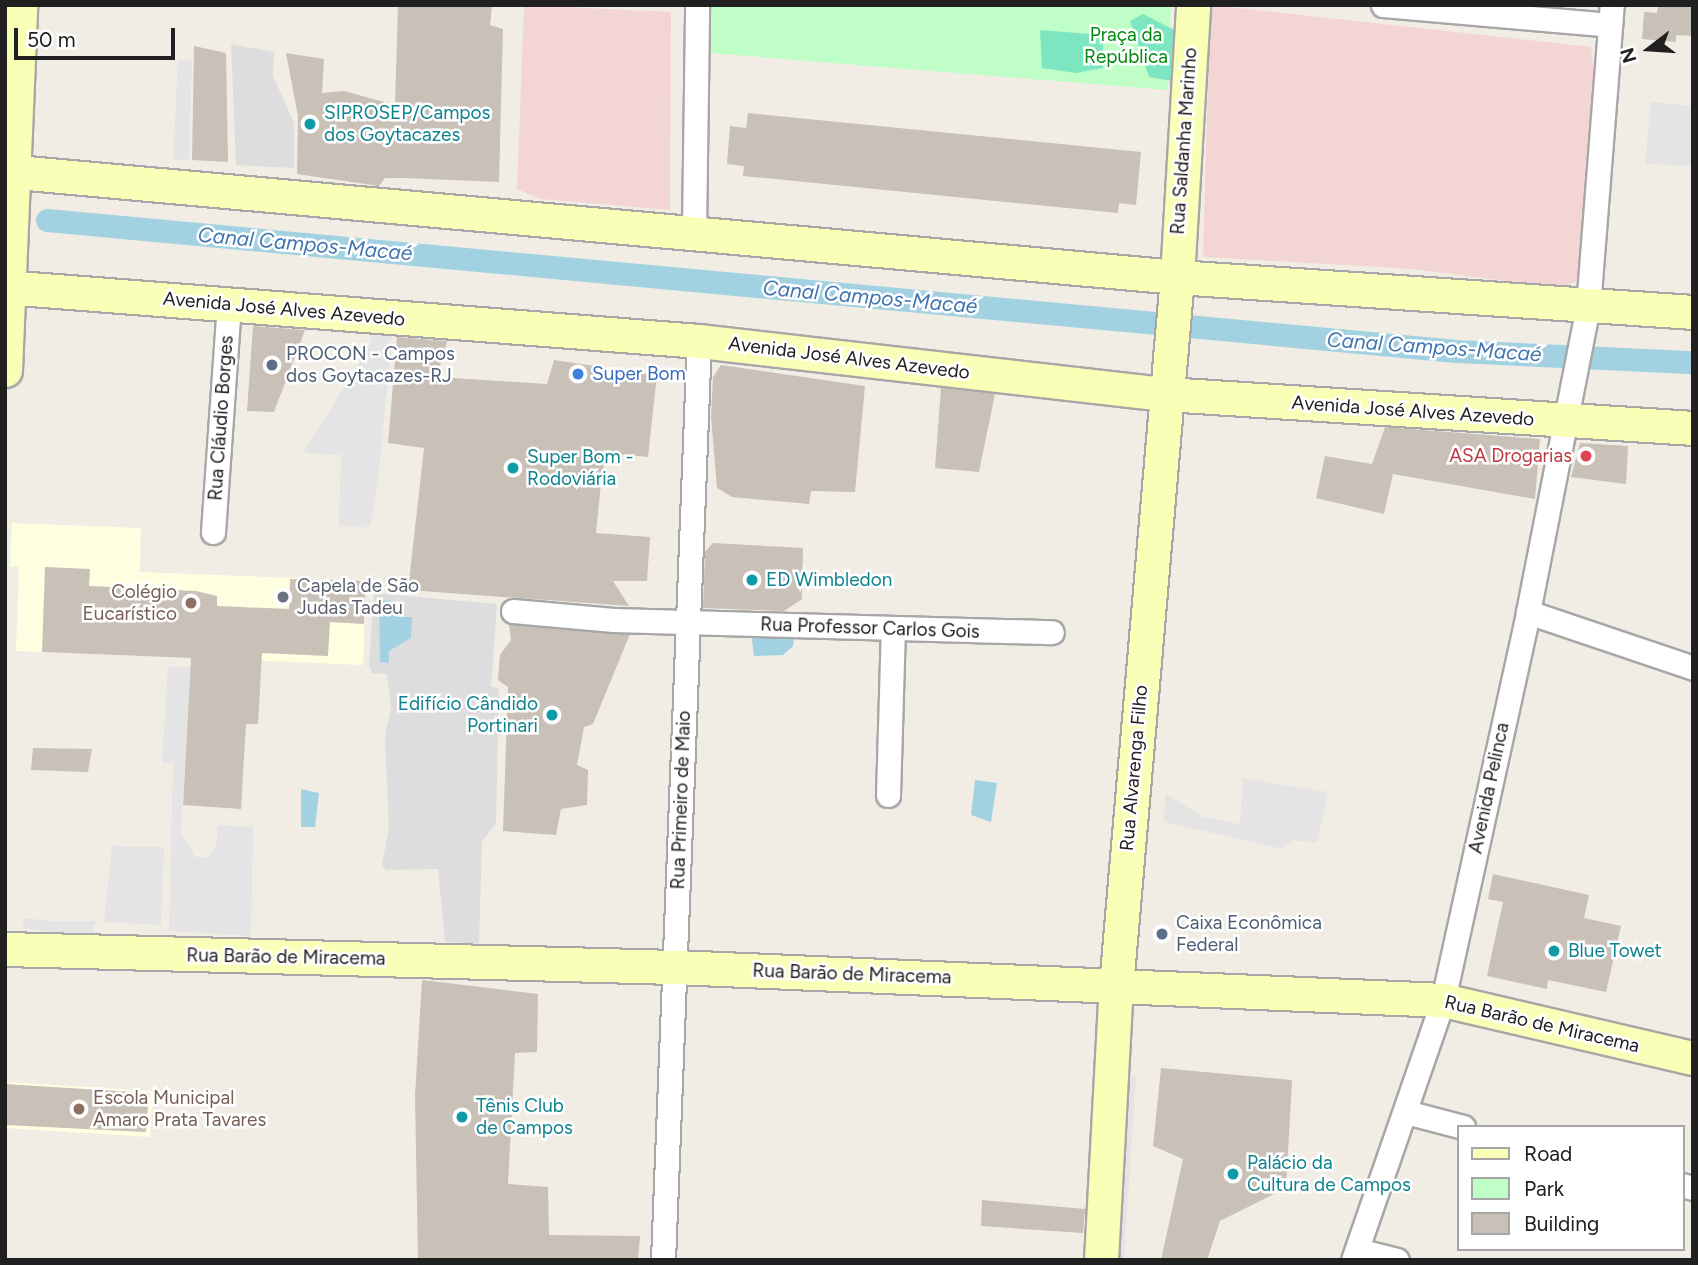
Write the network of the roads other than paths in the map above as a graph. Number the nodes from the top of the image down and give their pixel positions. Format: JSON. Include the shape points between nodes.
{"nodes":[{"id":1,"x":20,"y":5,"type":"edge"},
{"id":2,"x":697,"y":5,"type":"edge"},
{"id":3,"x":1193,"y":5,"type":"edge"},
{"id":4,"x":1383,"y":5,"type":"edge"},
{"id":5,"x":1611,"y":15,"type":"edge"},
{"id":6,"x":9,"y":181,"type":"edge"},
{"id":7,"x":694,"y":230,"type":"junction"},
{"id":8,"x":1177,"y":276,"type":"junction"},
{"id":9,"x":6,"y":286,"type":"edge"},
{"id":10,"x":229,"y":303,"type":"junction"},
{"id":11,"x":1588,"y":307,"type":"junction"},
{"id":12,"x":1693,"y":312,"type":"edge"},
{"id":13,"x":699,"y":341,"type":"junction"},
{"id":14,"x":5,"y":355,"type":"edge"},
{"id":15,"x":5,"y":370,"type":"edge"},
{"id":16,"x":1166,"y":394,"type":"junction"},
{"id":17,"x":1566,"y":422,"type":"junction"},
{"id":18,"x":1693,"y":428,"type":"edge"},
{"id":19,"x":213,"y":532,"type":"dead end"},
{"id":20,"x":513,"y":611,"type":"dead end"},
{"id":21,"x":1528,"y":612,"type":"junction"},
{"id":22,"x":688,"y":622,"type":"junction"},
{"id":23,"x":893,"y":630,"type":"junction"},
{"id":24,"x":1052,"y":632,"type":"dead end"},
{"id":25,"x":1693,"y":668,"type":"edge"},
{"id":26,"x":888,"y":795,"type":"dead end"},
{"id":27,"x":5,"y":949,"type":"edge"},
{"id":28,"x":675,"y":967,"type":"junction"},
{"id":29,"x":1116,"y":986,"type":"junction"},
{"id":30,"x":1443,"y":1000,"type":"junction"},
{"id":31,"x":1693,"y":1058,"type":"edge"},
{"id":32,"x":1406,"y":1112,"type":"junction"},
{"id":33,"x":1456,"y":1125,"type":"edge"},
{"id":34,"x":1355,"y":1255,"type":"edge"},
{"id":35,"x":663,"y":1260,"type":"edge"},
{"id":36,"x":1101,"y":1260,"type":"edge"},
{"id":37,"x":1397,"y":1260,"type":"edge"}],
"edges":[{"from":1,"to":6,"type":"main road"},
{"from":2,"to":7,"type":"street"},
{"from":3,"to":8,"type":"main road","name":"Rua Saldanha Marinho"},
{"from":4,"to":5,"type":"street"},
{"from":5,"to":11,"type":"street","name":"Avenida Pelinca"},
{"from":6,"to":7,"type":"main road"},
{"from":6,"to":9,"type":"main road"},
{"from":7,"to":8,"type":"main road"},
{"from":8,"to":11,"type":"main road"},
{"from":8,"to":16,"type":"main road","name":"Rua Alvarenga Filho"},
{"from":9,"to":10,"type":"main road","name":"Avenida José Alves Azevedo"},
{"from":9,"to":14,"type":"main road"},
{"from":10,"to":13,"type":"main road","name":"Avenida José Alves Azevedo"},
{"from":10,"to":19,"type":"street","name":"Rua Cláudio Borges"},
{"from":11,"to":12,"type":"main road"},
{"from":11,"to":17,"type":"street","name":"Avenida Pelinca"},
{"from":13,"to":16,"type":"main road","name":"Avenida José Alves Azevedo"},
{"from":13,"to":22,"type":"street","name":"Rua Primeiro de Maio"},
{"from":14,"to":15,"type":"main road"},
{"from":16,"to":17,"type":"main road","name":"Avenida José Alves Azevedo"},
{"from":16,"to":29,"type":"main road","name":"Rua Alvarenga Filho"},
{"from":17,"to":18,"type":"main road","name":"Avenida José Alves Azevedo"},
{"from":17,"to":21,"type":"street","name":"Avenida Pelinca"},
{"from":20,"to":22,"type":"street","name":"Rua Professor Carlos Gois"},
{"from":21,"to":25,"type":"street"},
{"from":21,"to":30,"type":"street","name":"Avenida Pelinca"},
{"from":22,"to":23,"type":"street","name":"Rua Professor Carlos Gois"},
{"from":22,"to":28,"type":"street","name":"Rua Primeiro de Maio"},
{"from":23,"to":24,"type":"street","name":"Rua Professor Carlos Gois"},
{"from":23,"to":26,"type":"street"},
{"from":27,"to":28,"type":"main road","name":"Rua Barão de Miracema"},
{"from":28,"to":29,"type":"main road","name":"Rua Barão de Miracema"},
{"from":28,"to":35,"type":"street","name":"Rua Primeiro de Maio"},
{"from":29,"to":30,"type":"main road","name":"Rua Barão de Miracema"},
{"from":29,"to":36,"type":"main road","name":"Rua Alvarenga Filho"},
{"from":30,"to":31,"type":"main road","name":"Rua Barão de Miracema"},
{"from":30,"to":32,"type":"street","name":"Avenida Pelinca"},
{"from":32,"to":33,"type":"street"},
{"from":32,"to":34,"type":"street","name":"Avenida Pelinca"},
{"from":34,"to":37,"type":"street"}]}
